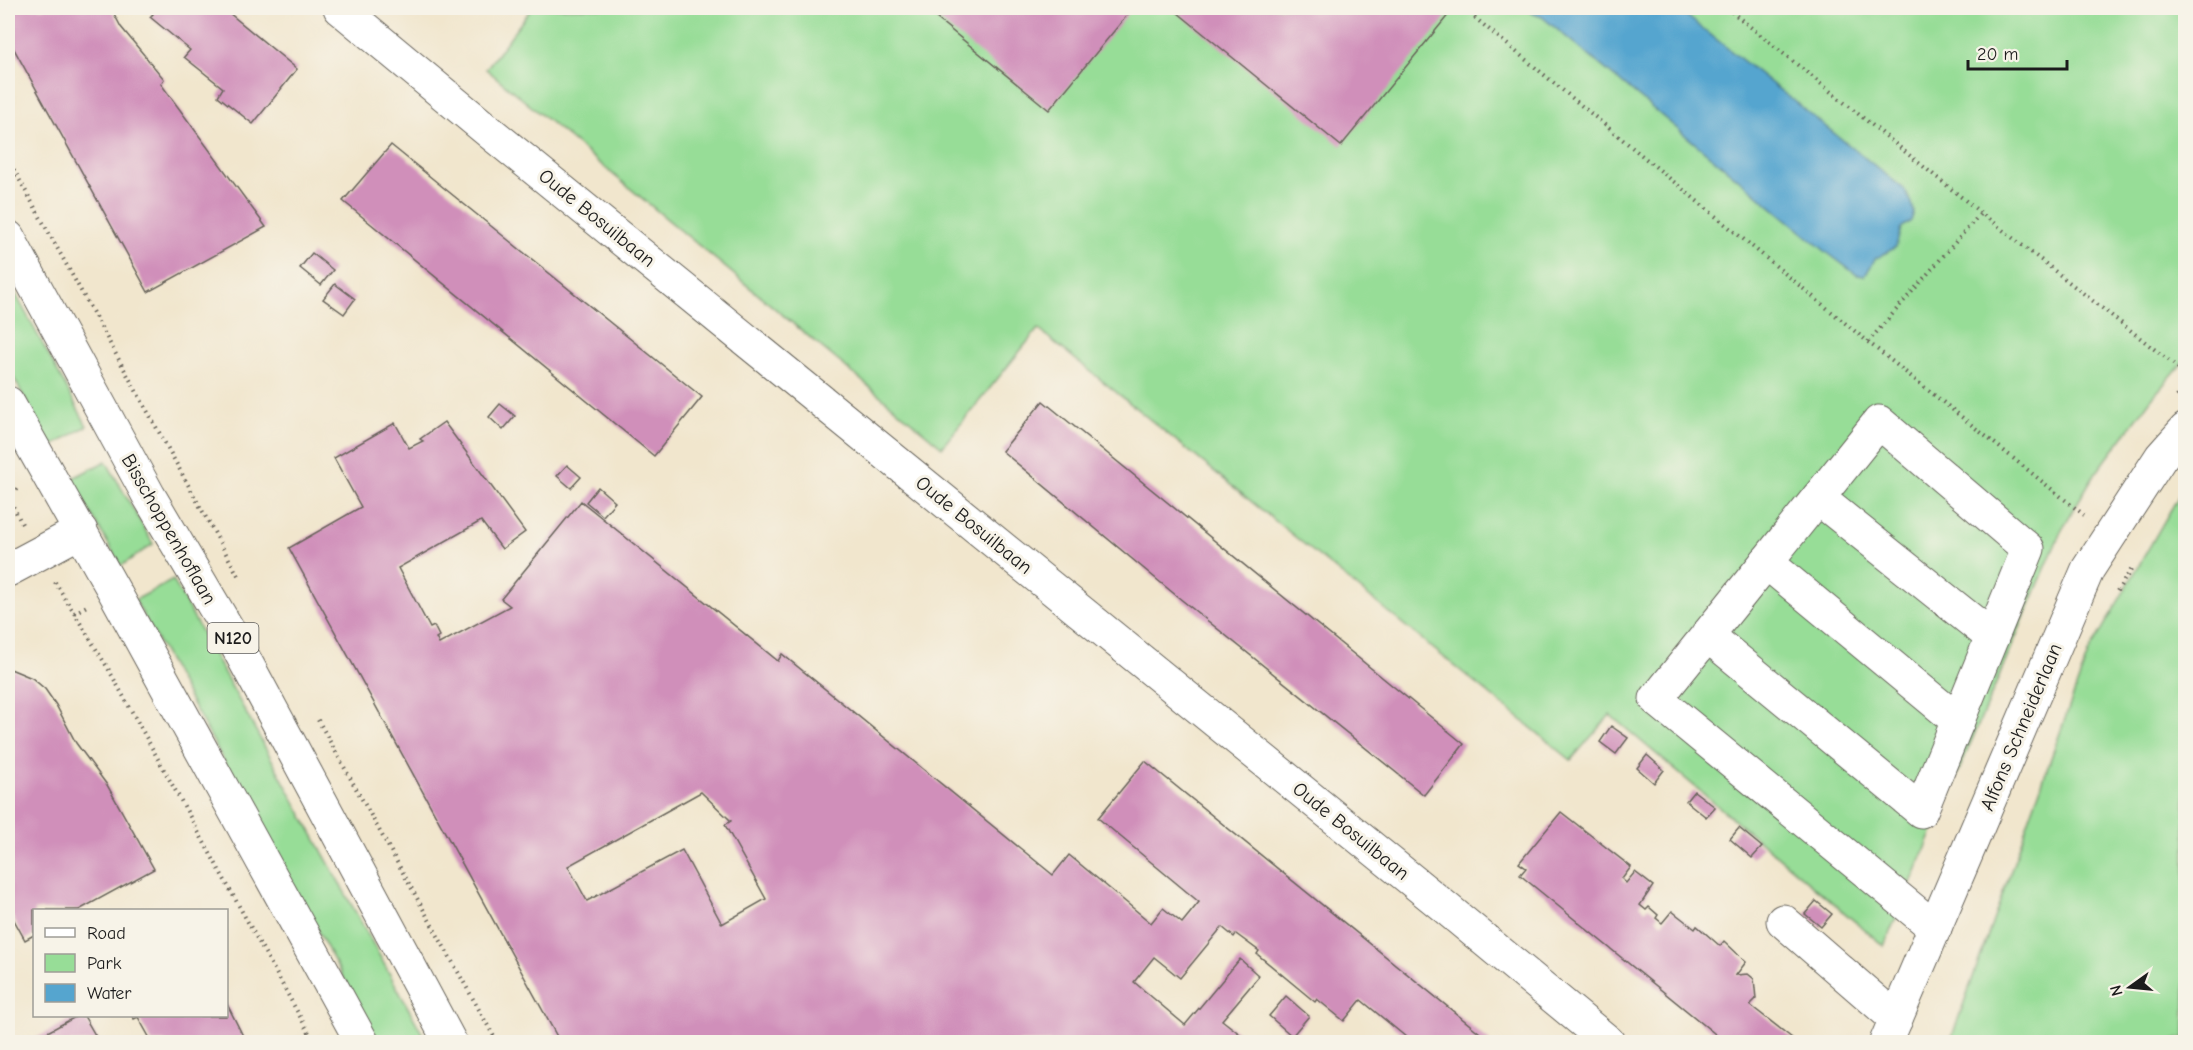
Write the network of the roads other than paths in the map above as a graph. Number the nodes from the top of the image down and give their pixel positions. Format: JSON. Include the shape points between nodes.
{"nodes":[{"id":1,"x":340,"y":8,"type":"edge"},
{"id":2,"x":8,"y":237,"type":"edge"},
{"id":3,"x":8,"y":403,"type":"edge"},
{"id":4,"x":2186,"y":429,"type":"edge"},
{"id":5,"x":1818,"y":498,"type":"junction"},
{"id":6,"x":81,"y":531,"type":"junction"},
{"id":7,"x":1766,"y":562,"type":"junction"},
{"id":8,"x":8,"y":570,"type":"edge"},
{"id":9,"x":1707,"y":635,"type":"junction"},
{"id":10,"x":1992,"y":638,"type":"junction"},
{"id":11,"x":1958,"y":721,"type":"junction"},
{"id":12,"x":1783,"y":921,"type":"dead end"},
{"id":13,"x":1935,"y":928,"type":"junction"},
{"id":14,"x":1891,"y":1031,"type":"edge"},
{"id":15,"x":362,"y":1042,"type":"edge"},
{"id":16,"x":450,"y":1042,"type":"edge"},
{"id":17,"x":1608,"y":1042,"type":"edge"}],
"edges":[{"from":1,"to":17,"type":"street","name":"Oude Bosuilbaan"},
{"from":2,"to":16,"type":"street","name":"Bisschoppenhoflaan","number":"N120","via":[[149,496],[234,640]]},
{"from":3,"to":6,"type":"street"},
{"from":4,"to":13,"type":"street","name":"Alfons Schneiderlaan","via":[[2161,457],[2088,569]]},
{"from":5,"to":7,"type":"street"},
{"from":5,"to":10,"type":"street"},
{"from":5,"to":10,"type":"street","via":[[1879,422],[2028,549]]},
{"from":6,"to":8,"type":"street"},
{"from":6,"to":15,"type":"street"},
{"from":7,"to":9,"type":"street"},
{"from":7,"to":11,"type":"street"},
{"from":9,"to":11,"type":"street","via":[[1921,811]]},
{"from":9,"to":13,"type":"street","via":[[1656,699]]},
{"from":10,"to":11,"type":"street"},
{"from":12,"to":14,"type":"street"},
{"from":13,"to":14,"type":"street","name":"Alfons Schneiderlaan"}]}
